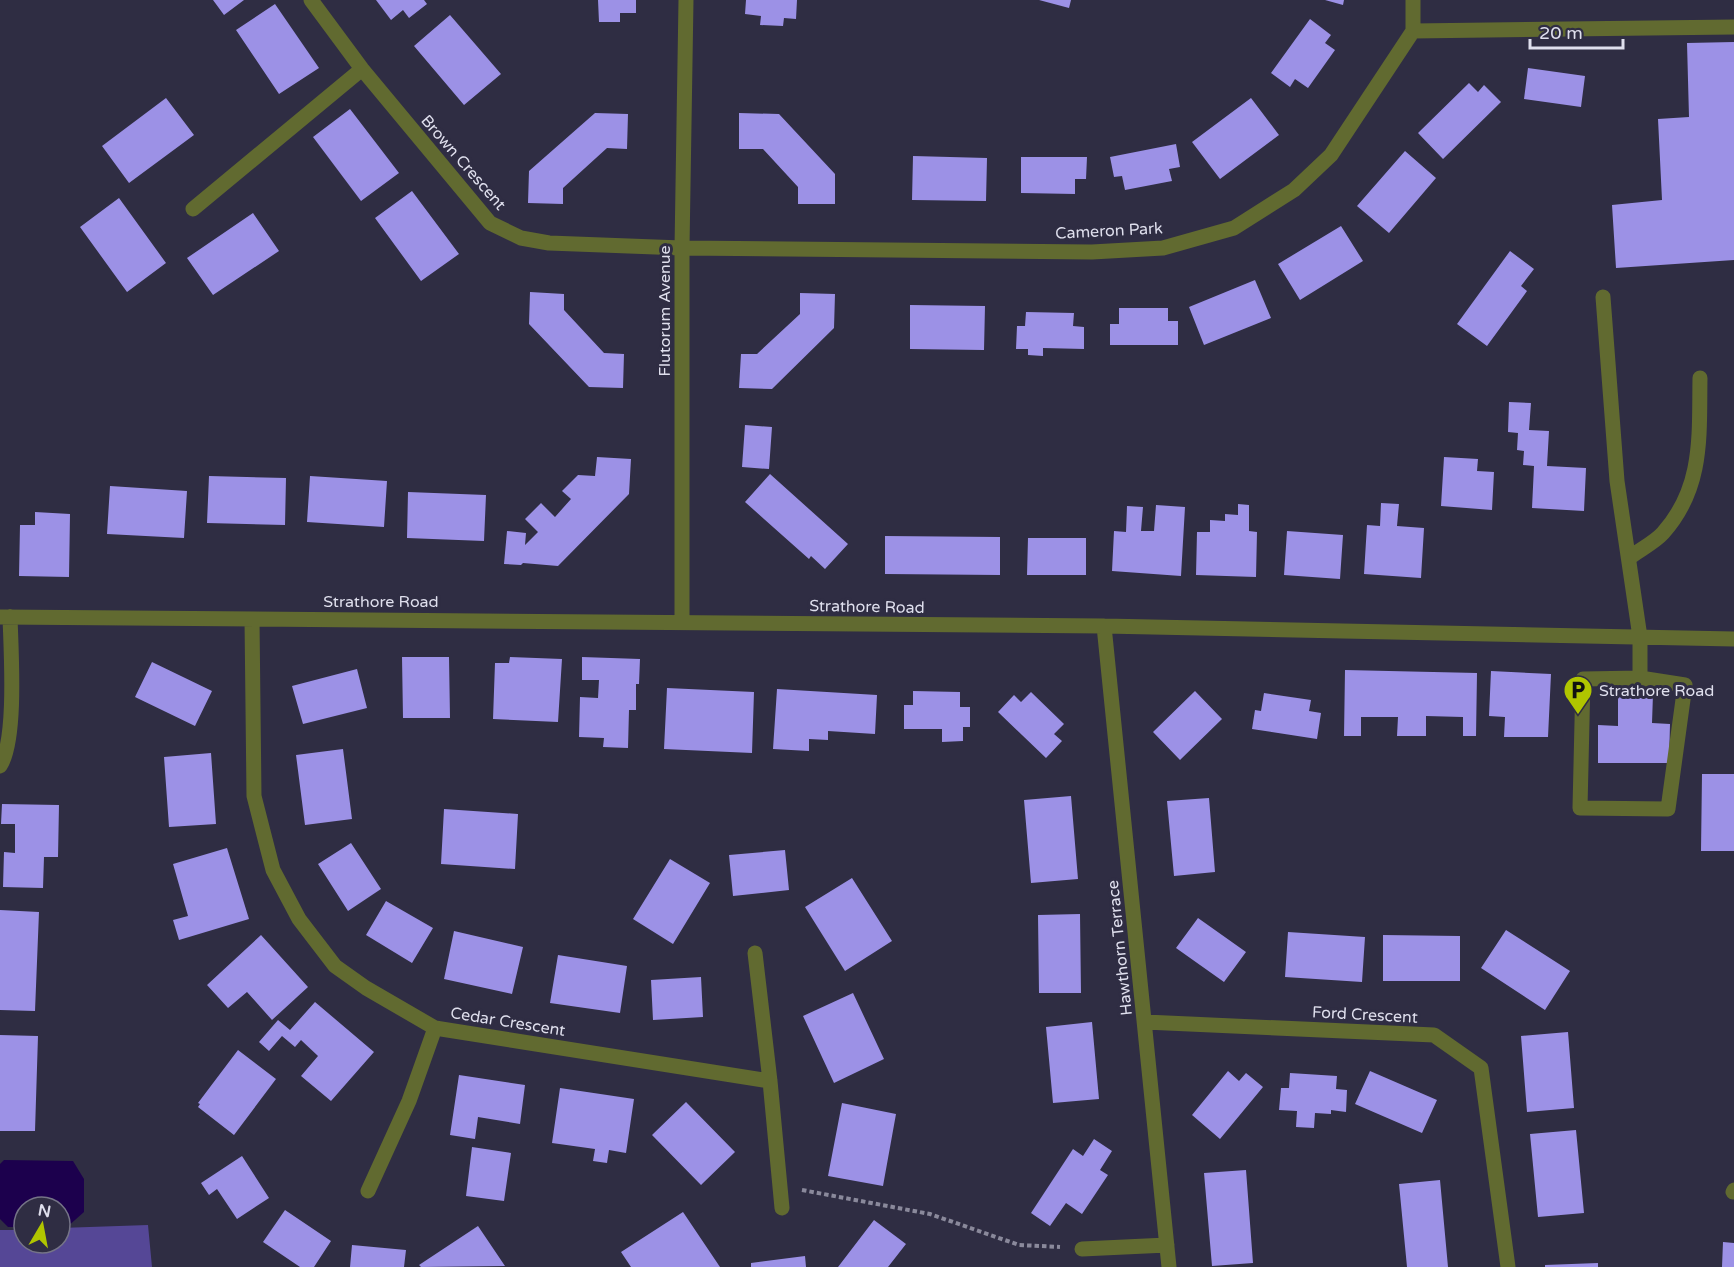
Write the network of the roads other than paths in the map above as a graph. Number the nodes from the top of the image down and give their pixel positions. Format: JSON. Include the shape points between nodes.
{"nodes":[{"id":1,"x":311,"y":0,"type":"edge"},
{"id":2,"x":686,"y":0,"type":"edge"},
{"id":3,"x":1413,"y":0,"type":"edge"},
{"id":4,"x":1734,"y":27,"type":"edge"},
{"id":5,"x":1413,"y":31,"type":"junction"},
{"id":6,"x":362,"y":69,"type":"junction"},
{"id":7,"x":193,"y":209,"type":"dead end"},
{"id":8,"x":682,"y":249,"type":"junction"},
{"id":9,"x":1603,"y":297,"type":"dead end"},
{"id":10,"x":1700,"y":378,"type":"dead end"},
{"id":11,"x":1629,"y":558,"type":"junction"},
{"id":12,"x":5,"y":617,"type":"edge"},
{"id":13,"x":252,"y":619,"type":"junction"},
{"id":14,"x":682,"y":622,"type":"junction"},
{"id":15,"x":1104,"y":626,"type":"junction"},
{"id":16,"x":1640,"y":637,"type":"junction"},
{"id":17,"x":1734,"y":639,"type":"edge"},
{"id":18,"x":1641,"y":678,"type":"junction"},
{"id":19,"x":0,"y":766,"type":"edge"},
{"id":20,"x":755,"y":953,"type":"dead end"},
{"id":21,"x":1145,"y":1022,"type":"junction"},
{"id":22,"x":435,"y":1028,"type":"junction"},
{"id":23,"x":770,"y":1081,"type":"junction"},
{"id":24,"x":368,"y":1191,"type":"dead end"},
{"id":25,"x":782,"y":1208,"type":"dead end"},
{"id":26,"x":1167,"y":1245,"type":"junction"},
{"id":27,"x":1082,"y":1249,"type":"road end"},
{"id":28,"x":1169,"y":1267,"type":"edge"},
{"id":29,"x":1508,"y":1267,"type":"edge"}],
"edges":[{"from":1,"to":6,"type":"street","name":"Brown Crescent"},
{"from":2,"to":8,"type":"street","name":"Flutorum Avenue"},
{"from":3,"to":5,"type":"street"},
{"from":4,"to":5,"type":"street"},
{"from":5,"to":8,"type":"street","name":"Cameron Park","via":[[1331,155],[1294,190],[1234,228],[1163,248],[1092,252]]},
{"from":6,"to":7,"type":"street"},
{"from":6,"to":8,"type":"street","name":"Brown Crescent","via":[[490,222],[521,238],[549,243]]},
{"from":8,"to":14,"type":"street","name":"Flutorum Avenue"},
{"from":9,"to":11,"type":"street","via":[[1617,481]]},
{"from":10,"to":11,"type":"street","via":[[1699,451],[1692,483],[1662,534]]},
{"from":11,"to":16,"type":"street"},
{"from":12,"to":13,"type":"street","name":"Strathore Road"},
{"from":12,"to":19,"type":"street","via":[[12,691],[6,756]]},
{"from":13,"to":14,"type":"street","name":"Strathore Road"},
{"from":13,"to":22,"type":"street","name":"Cedar Crescent","via":[[254,796],[273,870],[299,919],[335,966]]},
{"from":14,"to":15,"type":"street","name":"Strathore Road"},
{"from":15,"to":16,"type":"street","name":"Strathore Road"},
{"from":15,"to":21,"type":"street","name":"Hawthorn Terrace"},
{"from":16,"to":17,"type":"street","name":"Strathore Road"},
{"from":16,"to":18,"type":"street"},
{"from":18,"to":18,"type":"street","via":[[1583,679],[1580,808],[1668,809],[1685,685]]},
{"from":20,"to":23,"type":"street"},
{"from":21,"to":26,"type":"street","name":"Hawthorn Terrace"},
{"from":21,"to":29,"type":"street","name":"Ford Crescent","via":[[1434,1035],[1481,1068]]},
{"from":22,"to":23,"type":"street","name":"Cedar Crescent"},
{"from":22,"to":24,"type":"street","via":[[409,1101]]},
{"from":23,"to":25,"type":"street"},
{"from":26,"to":27,"type":"street"},
{"from":26,"to":28,"type":"street","name":"Hawthorn Terrace"}]}
